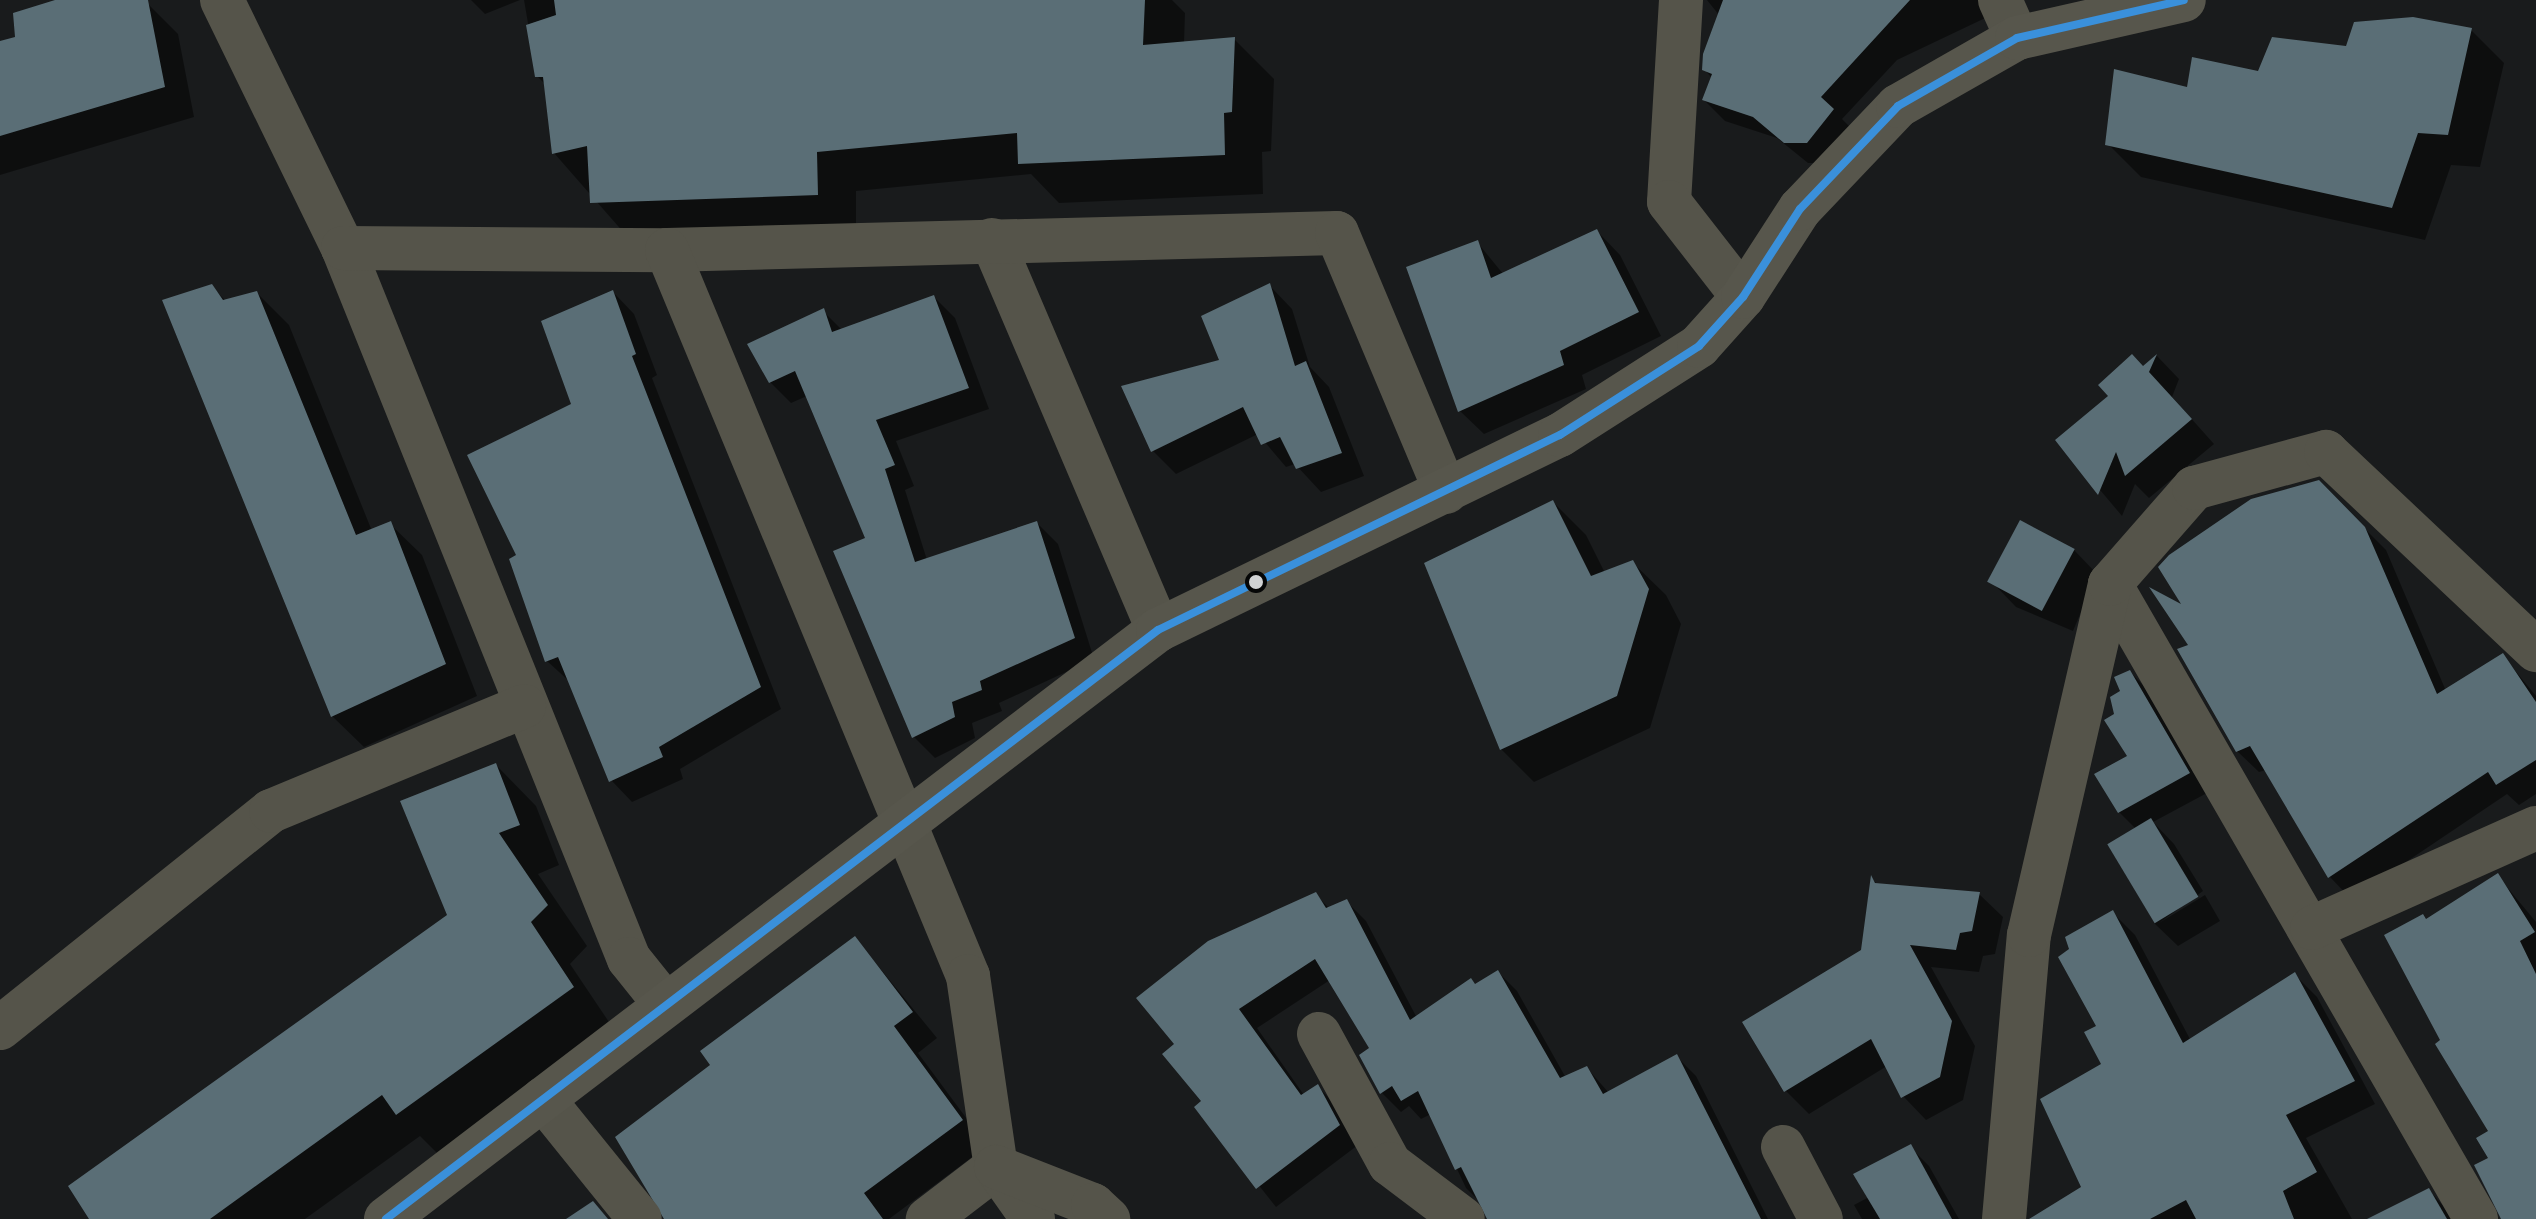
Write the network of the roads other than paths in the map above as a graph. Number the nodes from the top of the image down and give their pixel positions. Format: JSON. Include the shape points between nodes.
{"nodes":[{"id":1,"x":222,"y":0,"type":"edge"},
{"id":2,"x":1681,"y":0,"type":"edge"},
{"id":3,"x":2184,"y":0,"type":"edge"},
{"id":4,"x":2009,"y":19,"type":"edge"},
{"id":5,"x":992,"y":240,"type":"junction"},
{"id":6,"x":343,"y":248,"type":"junction"},
{"id":7,"x":667,"y":250,"type":"junction"},
{"id":8,"x":1743,"y":297,"type":"junction"},
{"id":9,"x":1446,"y":492,"type":"junction"},
{"id":10,"x":2110,"y":584,"type":"junction"},
{"id":11,"x":1158,"y":630,"type":"junction"},
{"id":12,"x":2536,"y":650,"type":"edge"},
{"id":13,"x":524,"y":706,"type":"junction"},
{"id":14,"x":908,"y":824,"type":"junction"},
{"id":15,"x":2536,"y":828,"type":"edge"},
{"id":16,"x":2312,"y":928,"type":"junction"},
{"id":17,"x":665,"y":1004,"type":"junction"},
{"id":18,"x":0,"y":1028,"type":"edge"},
{"id":19,"x":1319,"y":1034,"type":"dead end"},
{"id":20,"x":543,"y":1099,"type":"junction"},
{"id":21,"x":1783,"y":1147,"type":"dead end"},
{"id":22,"x":996,"y":1167,"type":"junction"},
{"id":23,"x":386,"y":1219,"type":"edge"},
{"id":24,"x":640,"y":1219,"type":"edge"},
{"id":25,"x":928,"y":1219,"type":"edge"},
{"id":26,"x":1033,"y":1219,"type":"edge"},
{"id":27,"x":1108,"y":1219,"type":"edge"},
{"id":28,"x":1463,"y":1219,"type":"edge"},
{"id":29,"x":1821,"y":1219,"type":"edge"},
{"id":30,"x":2004,"y":1219,"type":"edge"},
{"id":31,"x":2476,"y":1219,"type":"edge"}],
"edges":[{"from":1,"to":6,"type":"street"},
{"from":2,"to":8,"type":"street","via":[[1669,202]]},
{"from":3,"to":4,"type":"street"},
{"from":4,"to":8,"type":"street","via":[[1898,106],[1800,209]]},
{"from":5,"to":7,"type":"street"},
{"from":5,"to":9,"type":"street","via":[[1337,233]]},
{"from":5,"to":11,"type":"street"},
{"from":6,"to":7,"type":"street"},
{"from":6,"to":13,"type":"street"},
{"from":7,"to":14,"type":"street"},
{"from":8,"to":9,"type":"street","via":[[1699,346],[1560,435]]},
{"from":9,"to":11,"type":"street"},
{"from":10,"to":12,"type":"street","via":[[2194,488],[2326,452]]},
{"from":10,"to":16,"type":"street"},
{"from":10,"to":30,"type":"street","via":[[2029,935]]},
{"from":11,"to":14,"type":"street"},
{"from":13,"to":17,"type":"street","via":[[629,959]]},
{"from":13,"to":18,"type":"street","via":[[271,811]]},
{"from":14,"to":17,"type":"street"},
{"from":14,"to":22,"type":"street","via":[[968,976]]},
{"from":15,"to":16,"type":"street"},
{"from":16,"to":31,"type":"street"},
{"from":17,"to":20,"type":"street"},
{"from":19,"to":28,"type":"street","via":[[1390,1164]]},
{"from":20,"to":23,"type":"street"},
{"from":20,"to":24,"type":"street"},
{"from":21,"to":29,"type":"street"},
{"from":22,"to":25,"type":"street"},
{"from":22,"to":26,"type":"street"},
{"from":22,"to":27,"type":"street","via":[[1093,1205]]}]}
